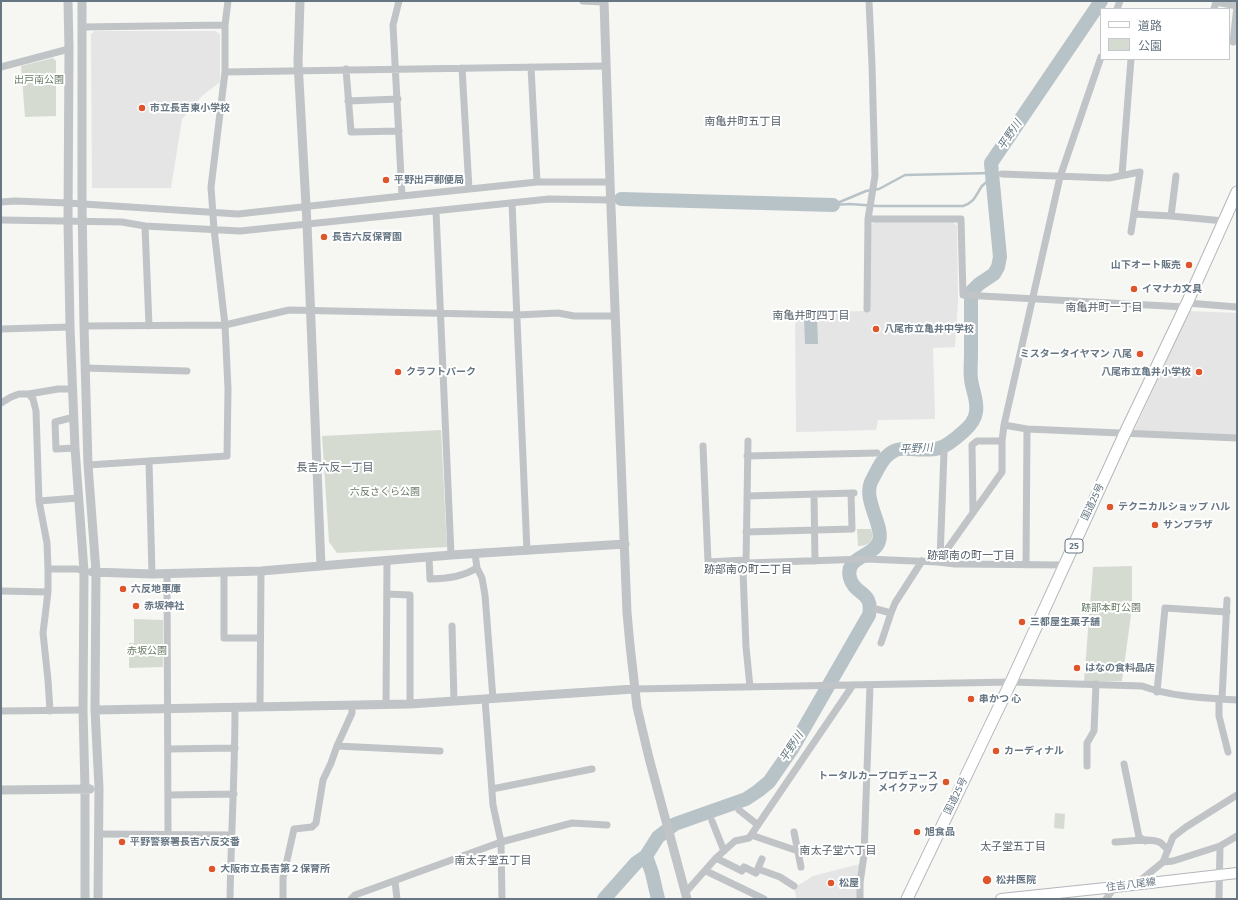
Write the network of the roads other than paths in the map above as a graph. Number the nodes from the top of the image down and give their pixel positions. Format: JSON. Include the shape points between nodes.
{"nodes":[{"id":1,"x":68,"y":1,"type":"edge"},
{"id":2,"x":82,"y":1,"type":"edge"},
{"id":3,"x":228,"y":1,"type":"edge"},
{"id":4,"x":300,"y":1,"type":"edge"},
{"id":5,"x":399,"y":1,"type":"edge"},
{"id":6,"x":583,"y":1,"type":"edge"},
{"id":7,"x":869,"y":1,"type":"edge"},
{"id":8,"x":604,"y":2,"type":"edge"},
{"id":9,"x":1237,"y":6,"type":"edge"},
{"id":10,"x":1214,"y":8,"type":"edge"},
{"id":11,"x":225,"y":25,"type":"junction"},
{"id":12,"x":82,"y":27,"type":"junction"},
{"id":13,"x":1233,"y":42,"type":"edge"},
{"id":14,"x":69,"y":49,"type":"junction"},
{"id":15,"x":1100,"y":60,"type":"edge"},
{"id":16,"x":1131,"y":60,"type":"edge"},
{"id":17,"x":606,"y":66,"type":"junction"},
{"id":18,"x":1,"y":67,"type":"edge"},
{"id":19,"x":531,"y":67,"type":"junction"},
{"id":20,"x":396,"y":68,"type":"junction"},
{"id":21,"x":462,"y":68,"type":"junction"},
{"id":22,"x":346,"y":69,"type":"junction"},
{"id":23,"x":298,"y":70,"type":"junction"},
{"id":24,"x":225,"y":72,"type":"junction"},
{"id":25,"x":398,"y":99,"type":"junction"},
{"id":26,"x":348,"y":101,"type":"junction"},
{"id":27,"x":399,"y":131,"type":"junction"},
{"id":28,"x":1002,"y":174,"type":"dead end"},
{"id":29,"x":1122,"y":175,"type":"junction"},
{"id":30,"x":1176,"y":176,"type":"dead end"},
{"id":31,"x":1060,"y":177,"type":"junction"},
{"id":32,"x":537,"y":182,"type":"junction"},
{"id":33,"x":610,"y":182,"type":"junction"},
{"id":34,"x":470,"y":189,"type":"junction"},
{"id":35,"x":1237,"y":192,"type":"edge"},
{"id":36,"x":402,"y":196,"type":"junction"},
{"id":37,"x":610,"y":200,"type":"junction"},
{"id":38,"x":1,"y":202,"type":"edge"},
{"id":39,"x":68,"y":203,"type":"junction"},
{"id":40,"x":512,"y":203,"type":"junction"},
{"id":41,"x":82,"y":204,"type":"junction"},
{"id":42,"x":306,"y":206,"type":"junction"},
{"id":43,"x":436,"y":211,"type":"junction"},
{"id":44,"x":212,"y":212,"type":"junction"},
{"id":45,"x":1134,"y":214,"type":"junction"},
{"id":46,"x":1171,"y":216,"type":"junction"},
{"id":47,"x":868,"y":219,"type":"junction"},
{"id":48,"x":1,"y":220,"type":"edge"},
{"id":49,"x":68,"y":222,"type":"junction"},
{"id":50,"x":82,"y":222,"type":"junction"},
{"id":51,"x":1224,"y":222,"type":"junction"},
{"id":52,"x":307,"y":224,"type":"junction"},
{"id":53,"x":145,"y":226,"type":"junction"},
{"id":54,"x":214,"y":229,"type":"junction"},
{"id":55,"x":1131,"y":232,"type":"dead end"},
{"id":56,"x":1033,"y":299,"type":"junction"},
{"id":57,"x":1186,"y":305,"type":"junction"},
{"id":58,"x":1237,"y":307,"type":"edge"},
{"id":59,"x":866,"y":309,"type":"dead end"},
{"id":60,"x":310,"y":311,"type":"junction"},
{"id":61,"x":441,"y":313,"type":"junction"},
{"id":62,"x":517,"y":315,"type":"junction"},
{"id":63,"x":615,"y":316,"type":"junction"},
{"id":64,"x":225,"y":325,"type":"junction"},
{"id":65,"x":70,"y":326,"type":"junction"},
{"id":66,"x":84,"y":326,"type":"junction"},
{"id":67,"x":149,"y":326,"type":"junction"},
{"id":68,"x":1,"y":329,"type":"edge"},
{"id":69,"x":84,"y":368,"type":"junction"},
{"id":70,"x":187,"y":371,"type":"dead end"},
{"id":71,"x":72,"y":389,"type":"junction"},
{"id":72,"x":29,"y":394,"type":"junction"},
{"id":73,"x":1,"y":403,"type":"edge"},
{"id":74,"x":74,"y":417,"type":"junction"},
{"id":75,"x":1004,"y":425,"type":"junction"},
{"id":76,"x":1027,"y":429,"type":"junction"},
{"id":77,"x":1125,"y":433,"type":"junction"},
{"id":78,"x":1237,"y":438,"type":"edge"},
{"id":79,"x":748,"y":441,"type":"dead end"},
{"id":80,"x":1002,"y":441,"type":"junction"},
{"id":81,"x":703,"y":446,"type":"dead end"},
{"id":82,"x":75,"y":448,"type":"junction"},
{"id":83,"x":944,"y":452,"type":"dead end"},
{"id":84,"x":877,"y":453,"type":"dead end"},
{"id":85,"x":747,"y":456,"type":"junction"},
{"id":86,"x":149,"y":461,"type":"junction"},
{"id":87,"x":88,"y":465,"type":"junction"},
{"id":88,"x":814,"y":494,"type":"junction"},
{"id":89,"x":747,"y":496,"type":"junction"},
{"id":90,"x":78,"y":498,"type":"junction"},
{"id":91,"x":39,"y":500,"type":"junction"},
{"id":92,"x":973,"y":512,"type":"junction"},
{"id":93,"x":815,"y":530,"type":"junction"},
{"id":94,"x":746,"y":532,"type":"junction"},
{"id":95,"x":625,"y":544,"type":"junction"},
{"id":96,"x":527,"y":550,"type":"junction"},
{"id":97,"x":476,"y":554,"type":"junction"},
{"id":98,"x":451,"y":555,"type":"junction"},
{"id":99,"x":429,"y":557,"type":"junction"},
{"id":100,"x":387,"y":560,"type":"junction"},
{"id":101,"x":939,"y":560,"type":"junction"},
{"id":102,"x":746,"y":561,"type":"junction"},
{"id":103,"x":815,"y":561,"type":"junction"},
{"id":104,"x":922,"y":561,"type":"junction"},
{"id":105,"x":1026,"y":565,"type":"junction"},
{"id":106,"x":1065,"y":565,"type":"junction"},
{"id":107,"x":321,"y":566,"type":"junction"},
{"id":108,"x":477,"y":568,"type":"junction"},
{"id":109,"x":48,"y":569,"type":"junction"},
{"id":110,"x":84,"y":571,"type":"junction"},
{"id":111,"x":261,"y":571,"type":"junction"},
{"id":112,"x":96,"y":572,"type":"junction"},
{"id":113,"x":224,"y":573,"type":"junction"},
{"id":114,"x":152,"y":574,"type":"junction"},
{"id":115,"x":167,"y":574,"type":"junction"},
{"id":116,"x":1,"y":590,"type":"edge"},
{"id":117,"x":48,"y":592,"type":"junction"},
{"id":118,"x":387,"y":594,"type":"junction"},
{"id":119,"x":1227,"y":600,"type":"dead end"},
{"id":120,"x":876,"y":609,"type":"dead end"},
{"id":121,"x":891,"y":612,"type":"junction"},
{"id":122,"x":1227,"y":612,"type":"junction"},
{"id":123,"x":452,"y":626,"type":"dead end"},
{"id":124,"x":260,"y":638,"type":"junction"},
{"id":125,"x":881,"y":643,"type":"dead end"},
{"id":126,"x":1011,"y":682,"type":"junction"},
{"id":127,"x":1096,"y":684,"type":"junction"},
{"id":128,"x":870,"y":685,"type":"junction"},
{"id":129,"x":853,"y":686,"type":"junction"},
{"id":130,"x":750,"y":687,"type":"junction"},
{"id":131,"x":634,"y":689,"type":"junction"},
{"id":132,"x":1157,"y":692,"type":"junction"},
{"id":133,"x":489,"y":699,"type":"junction"},
{"id":134,"x":1221,"y":699,"type":"junction"},
{"id":135,"x":1237,"y":700,"type":"edge"},
{"id":136,"x":454,"y":701,"type":"junction"},
{"id":137,"x":410,"y":704,"type":"junction"},
{"id":138,"x":352,"y":705,"type":"junction"},
{"id":139,"x":386,"y":705,"type":"junction"},
{"id":140,"x":260,"y":707,"type":"junction"},
{"id":141,"x":235,"y":708,"type":"junction"},
{"id":142,"x":168,"y":709,"type":"junction"},
{"id":143,"x":83,"y":710,"type":"junction"},
{"id":144,"x":95,"y":710,"type":"junction"},
{"id":145,"x":1,"y":711,"type":"edge"},
{"id":146,"x":50,"y":711,"type":"junction"},
{"id":147,"x":338,"y":746,"type":"junction"},
{"id":148,"x":235,"y":748,"type":"junction"},
{"id":149,"x":168,"y":749,"type":"junction"},
{"id":150,"x":440,"y":751,"type":"dead end"},
{"id":151,"x":1228,"y":752,"type":"dead end"},
{"id":152,"x":1124,"y":764,"type":"dead end"},
{"id":153,"x":1087,"y":766,"type":"dead end"},
{"id":154,"x":592,"y":769,"type":"dead end"},
{"id":155,"x":99,"y":788,"type":"junction"},
{"id":156,"x":85,"y":789,"type":"junction"},
{"id":157,"x":492,"y":789,"type":"junction"},
{"id":158,"x":1,"y":790,"type":"edge"},
{"id":159,"x":234,"y":794,"type":"junction"},
{"id":160,"x":168,"y":795,"type":"junction"},
{"id":161,"x":1237,"y":795,"type":"edge"},
{"id":162,"x":739,"y":810,"type":"dead end"},
{"id":163,"x":712,"y":821,"type":"dead end"},
{"id":164,"x":607,"y":825,"type":"dead end"},
{"id":165,"x":758,"y":825,"type":"junction"},
{"id":166,"x":794,"y":832,"type":"dead end"},
{"id":167,"x":99,"y":834,"type":"junction"},
{"id":168,"x":168,"y":834,"type":"junction"},
{"id":169,"x":232,"y":835,"type":"junction"},
{"id":170,"x":751,"y":835,"type":"junction"},
{"id":171,"x":1237,"y":836,"type":"edge"},
{"id":172,"x":1145,"y":841,"type":"junction"},
{"id":173,"x":501,"y":842,"type":"junction"},
{"id":174,"x":1115,"y":842,"type":"dead end"},
{"id":175,"x":1220,"y":846,"type":"junction"},
{"id":176,"x":1168,"y":850,"type":"junction"},
{"id":177,"x":724,"y":851,"type":"junction"},
{"id":178,"x":798,"y":851,"type":"junction"},
{"id":179,"x":716,"y":858,"type":"junction"},
{"id":180,"x":762,"y":859,"type":"dead end"},
{"id":181,"x":1163,"y":862,"type":"junction"},
{"id":182,"x":801,"y":867,"type":"dead end"},
{"id":183,"x":758,"y":869,"type":"junction"},
{"id":184,"x":706,"y":871,"type":"junction"},
{"id":185,"x":1237,"y":873,"type":"edge"},
{"id":186,"x":1219,"y":875,"type":"junction"},
{"id":187,"x":395,"y":881,"type":"junction"},
{"id":188,"x":1136,"y":884,"type":"junction"},
{"id":189,"x":794,"y":886,"type":"dead end"},
{"id":190,"x":1115,"y":887,"type":"junction"},
{"id":191,"x":686,"y":896,"type":"edge"},
{"id":192,"x":85,"y":899,"type":"edge"},
{"id":193,"x":98,"y":899,"type":"edge"},
{"id":194,"x":230,"y":899,"type":"edge"},
{"id":195,"x":283,"y":899,"type":"edge"},
{"id":196,"x":351,"y":899,"type":"edge"},
{"id":197,"x":397,"y":899,"type":"edge"},
{"id":198,"x":502,"y":899,"type":"edge"},
{"id":199,"x":764,"y":899,"type":"edge"},
{"id":200,"x":860,"y":899,"type":"edge"},
{"id":201,"x":906,"y":899,"type":"edge"},
{"id":202,"x":1001,"y":899,"type":"edge"},
{"id":203,"x":1106,"y":899,"type":"edge"},
{"id":204,"x":1219,"y":899,"type":"edge"}],
"edges":[{"from":1,"to":14,"type":"street"},
{"from":2,"to":12,"type":"street"},
{"from":3,"to":11,"type":"street"},
{"from":4,"to":23,"type":"street"},
{"from":5,"to":20,"type":"street","via":[[393,25]]},
{"from":6,"to":8,"type":"street"},
{"from":7,"to":47,"type":"street","via":[[875,176]]},
{"from":8,"to":17,"type":"street"},
{"from":9,"to":10,"type":"street","via":[[1216,2]]},
{"from":9,"to":13,"type":"street"},
{"from":11,"to":12,"type":"street"},
{"from":11,"to":24,"type":"street"},
{"from":12,"to":41,"type":"street"},
{"from":14,"to":18,"type":"street"},
{"from":14,"to":39,"type":"street"},
{"from":15,"to":31,"type":"street"},
{"from":16,"to":29,"type":"street"},
{"from":17,"to":19,"type":"street"},
{"from":17,"to":33,"type":"street"},
{"from":19,"to":21,"type":"street"},
{"from":19,"to":32,"type":"street"},
{"from":20,"to":21,"type":"street"},
{"from":20,"to":22,"type":"street"},
{"from":20,"to":25,"type":"street"},
{"from":21,"to":34,"type":"street"},
{"from":22,"to":23,"type":"street"},
{"from":22,"to":26,"type":"street"},
{"from":23,"to":24,"type":"street"},
{"from":23,"to":42,"type":"street"},
{"from":24,"to":44,"type":"street","via":[[211,187]]},
{"from":25,"to":26,"type":"street"},
{"from":25,"to":27,"type":"street"},
{"from":26,"to":27,"type":"street","via":[[351,132]]},
{"from":27,"to":36,"type":"street"},
{"from":28,"to":31,"type":"street"},
{"from":29,"to":31,"type":"street","via":[[1109,178]]},
{"from":29,"to":45,"type":"street","via":[[1140,172]]},
{"from":30,"to":46,"type":"street"},
{"from":31,"to":56,"type":"street"},
{"from":32,"to":33,"type":"street"},
{"from":32,"to":34,"type":"street"},
{"from":33,"to":37,"type":"street"},
{"from":34,"to":36,"type":"street"},
{"from":35,"to":51,"type":"highway","name":"国道25号","number":"25"},
{"from":36,"to":42,"type":"street"},
{"from":37,"to":40,"type":"street","via":[[549,199]]},
{"from":37,"to":63,"type":"street"},
{"from":38,"to":39,"type":"street"},
{"from":39,"to":41,"type":"street"},
{"from":39,"to":49,"type":"street"},
{"from":40,"to":43,"type":"street"},
{"from":40,"to":62,"type":"street"},
{"from":41,"to":44,"type":"street"},
{"from":41,"to":50,"type":"street"},
{"from":42,"to":44,"type":"street","via":[[238,214]]},
{"from":42,"to":52,"type":"street"},
{"from":43,"to":52,"type":"street"},
{"from":43,"to":61,"type":"street"},
{"from":44,"to":54,"type":"street"},
{"from":45,"to":46,"type":"street"},
{"from":45,"to":55,"type":"street"},
{"from":46,"to":51,"type":"street"},
{"from":47,"to":56,"type":"street","via":[[961,219],[963,295]]},
{"from":47,"to":59,"type":"street"},
{"from":48,"to":49,"type":"street"},
{"from":49,"to":50,"type":"street"},
{"from":49,"to":65,"type":"street"},
{"from":50,"to":53,"type":"street","via":[[122,222]]},
{"from":50,"to":66,"type":"street"},
{"from":51,"to":57,"type":"highway","name":"国道25号","number":"25"},
{"from":52,"to":54,"type":"street","via":[[240,231]]},
{"from":52,"to":60,"type":"street"},
{"from":53,"to":54,"type":"street"},
{"from":53,"to":67,"type":"street"},
{"from":54,"to":64,"type":"street"},
{"from":56,"to":57,"type":"street"},
{"from":56,"to":75,"type":"street"},
{"from":57,"to":58,"type":"street"},
{"from":57,"to":77,"type":"highway","name":"国道25号","number":"25"},
{"from":60,"to":61,"type":"street"},
{"from":60,"to":64,"type":"street","via":[[289,310]]},
{"from":60,"to":107,"type":"street"},
{"from":61,"to":62,"type":"street"},
{"from":61,"to":98,"type":"street"},
{"from":62,"to":63,"type":"street","via":[[558,313],[574,316]]},
{"from":62,"to":96,"type":"street"},
{"from":63,"to":95,"type":"street"},
{"from":64,"to":67,"type":"street"},
{"from":64,"to":86,"type":"street","via":[[228,389],[227,456]]},
{"from":65,"to":68,"type":"street"},
{"from":65,"to":71,"type":"street"},
{"from":66,"to":67,"type":"street"},
{"from":66,"to":69,"type":"street"},
{"from":69,"to":70,"type":"street"},
{"from":69,"to":87,"type":"street"},
{"from":71,"to":72,"type":"street"},
{"from":71,"to":74,"type":"street"},
{"from":72,"to":73,"type":"street","via":[[19,394]]},
{"from":72,"to":91,"type":"street","via":[[36,411]]},
{"from":74,"to":82,"type":"street"},
{"from":74,"to":82,"type":"street","via":[[55,422],[56,449]]},
{"from":75,"to":76,"type":"street"},
{"from":75,"to":80,"type":"street"},
{"from":76,"to":77,"type":"street"},
{"from":76,"to":105,"type":"street"},
{"from":77,"to":78,"type":"street"},
{"from":77,"to":106,"type":"highway","name":"国道25号","number":"25"},
{"from":79,"to":85,"type":"street"},
{"from":80,"to":92,"type":"street","via":[[1002,472]]},
{"from":80,"to":92,"type":"street","via":[[977,441],[972,445]]},
{"from":81,"to":102,"type":"street","via":[[708,562]]},
{"from":82,"to":90,"type":"street"},
{"from":83,"to":101,"type":"street"},
{"from":84,"to":85,"type":"street"},
{"from":85,"to":89,"type":"street"},
{"from":86,"to":87,"type":"street"},
{"from":86,"to":114,"type":"street"},
{"from":87,"to":112,"type":"street"},
{"from":88,"to":89,"type":"street"},
{"from":88,"to":93,"type":"street"},
{"from":88,"to":93,"type":"street","via":[[853,493],[852,530]]},
{"from":89,"to":94,"type":"street"},
{"from":90,"to":91,"type":"street"},
{"from":90,"to":110,"type":"street"},
{"from":91,"to":109,"type":"street","via":[[47,543]]},
{"from":92,"to":101,"type":"street"},
{"from":93,"to":94,"type":"street"},
{"from":93,"to":103,"type":"street"},
{"from":94,"to":102,"type":"street"},
{"from":95,"to":96,"type":"street"},
{"from":95,"to":131,"type":"street","via":[[627,613]]},
{"from":96,"to":97,"type":"street"},
{"from":97,"to":98,"type":"street"},
{"from":97,"to":108,"type":"street"},
{"from":98,"to":99,"type":"street"},
{"from":99,"to":100,"type":"street"},
{"from":99,"to":108,"type":"street","via":[[430,579],[467,574]]},
{"from":100,"to":107,"type":"street"},
{"from":100,"to":118,"type":"street"},
{"from":101,"to":104,"type":"street"},
{"from":101,"to":105,"type":"street","via":[[955,564]]},
{"from":102,"to":103,"type":"street"},
{"from":102,"to":130,"type":"street","via":[[743,571]]},
{"from":103,"to":104,"type":"street"},
{"from":104,"to":121,"type":"street"},
{"from":105,"to":106,"type":"street"},
{"from":106,"to":126,"type":"highway","name":"国道25号","number":"25"},
{"from":107,"to":111,"type":"street"},
{"from":108,"to":133,"type":"street","via":[[482,578],[484,595]]},
{"from":109,"to":110,"type":"street"},
{"from":109,"to":117,"type":"street"},
{"from":110,"to":112,"type":"street"},
{"from":110,"to":143,"type":"street"},
{"from":111,"to":113,"type":"street"},
{"from":111,"to":124,"type":"street"},
{"from":112,"to":114,"type":"street"},
{"from":112,"to":144,"type":"street"},
{"from":113,"to":115,"type":"street"},
{"from":113,"to":124,"type":"street","via":[[224,638]]},
{"from":114,"to":115,"type":"street"},
{"from":115,"to":142,"type":"street"},
{"from":116,"to":117,"type":"street"},
{"from":117,"to":146,"type":"street","via":[[43,633]]},
{"from":118,"to":137,"type":"street","via":[[410,595]]},
{"from":118,"to":139,"type":"street"},
{"from":119,"to":122,"type":"street"},
{"from":120,"to":121,"type":"street"},
{"from":121,"to":125,"type":"street"},
{"from":122,"to":132,"type":"street","via":[[1165,608]]},
{"from":122,"to":134,"type":"street"},
{"from":123,"to":136,"type":"street"},
{"from":124,"to":140,"type":"street"},
{"from":126,"to":127,"type":"street"},
{"from":126,"to":128,"type":"street"},
{"from":126,"to":201,"type":"highway","name":"国道25号","number":"25"},
{"from":127,"to":132,"type":"street","via":[[1142,686]]},
{"from":127,"to":153,"type":"street","via":[[1094,731],[1087,744]]},
{"from":128,"to":129,"type":"street"},
{"from":128,"to":200,"type":"street"},
{"from":129,"to":130,"type":"street"},
{"from":129,"to":165,"type":"street"},
{"from":130,"to":131,"type":"street"},
{"from":131,"to":133,"type":"street"},
{"from":131,"to":191,"type":"street","via":[[649,758]]},
{"from":132,"to":134,"type":"street"},
{"from":133,"to":136,"type":"street"},
{"from":133,"to":157,"type":"street"},
{"from":134,"to":135,"type":"street"},
{"from":134,"to":151,"type":"street","via":[[1219,716]]},
{"from":136,"to":137,"type":"street"},
{"from":137,"to":139,"type":"street"},
{"from":138,"to":139,"type":"street"},
{"from":138,"to":140,"type":"street"},
{"from":138,"to":147,"type":"street","via":[[352,713]]},
{"from":140,"to":141,"type":"street"},
{"from":141,"to":142,"type":"street"},
{"from":141,"to":148,"type":"street"},
{"from":142,"to":144,"type":"street"},
{"from":142,"to":149,"type":"street"},
{"from":143,"to":146,"type":"street"},
{"from":143,"to":156,"type":"street"},
{"from":144,"to":155,"type":"street"},
{"from":145,"to":146,"type":"street"},
{"from":147,"to":150,"type":"street"},
{"from":147,"to":195,"type":"street","via":[[323,780],[316,823],[312,827],[294,829],[283,878]]},
{"from":148,"to":149,"type":"street"},
{"from":148,"to":159,"type":"street"},
{"from":149,"to":160,"type":"street"},
{"from":152,"to":172,"type":"street","via":[[1139,837]]},
{"from":154,"to":157,"type":"street"},
{"from":155,"to":156,"type":"street"},
{"from":155,"to":167,"type":"street"},
{"from":156,"to":158,"type":"street"},
{"from":156,"to":192,"type":"street"},
{"from":157,"to":173,"type":"street"},
{"from":159,"to":160,"type":"street"},
{"from":159,"to":169,"type":"street"},
{"from":160,"to":168,"type":"street"},
{"from":161,"to":176,"type":"street","via":[[1173,837]]},
{"from":162,"to":165,"type":"street"},
{"from":163,"to":177,"type":"street"},
{"from":164,"to":173,"type":"street","via":[[572,823]]},
{"from":165,"to":170,"type":"street"},
{"from":166,"to":178,"type":"street"},
{"from":167,"to":168,"type":"street"},
{"from":167,"to":193,"type":"street"},
{"from":168,"to":169,"type":"street"},
{"from":169,"to":194,"type":"street"},
{"from":170,"to":177,"type":"street","via":[[749,838],[735,841]]},
{"from":170,"to":178,"type":"street"},
{"from":171,"to":175,"type":"street"},
{"from":172,"to":174,"type":"street"},
{"from":172,"to":176,"type":"street","via":[[1160,843]]},
{"from":173,"to":187,"type":"street"},
{"from":173,"to":198,"type":"street"},
{"from":175,"to":181,"type":"street"},
{"from":175,"to":186,"type":"street"},
{"from":176,"to":181,"type":"street"},
{"from":177,"to":179,"type":"street"},
{"from":178,"to":182,"type":"street"},
{"from":179,"to":183,"type":"street","via":[[742,871],[744,867],[756,873]]},
{"from":179,"to":184,"type":"street"},
{"from":180,"to":183,"type":"street"},
{"from":181,"to":188,"type":"street"},
{"from":183,"to":189,"type":"street","via":[[780,876]]},
{"from":184,"to":191,"type":"street"},
{"from":184,"to":199,"type":"street"},
{"from":185,"to":186,"type":"main road","name":"住吉八尾線"},
{"from":186,"to":188,"type":"main road","name":"住吉八尾線"},
{"from":186,"to":204,"type":"street"},
{"from":187,"to":196,"type":"street","via":[[355,895]]},
{"from":187,"to":197,"type":"street"},
{"from":188,"to":190,"type":"main road","name":"住吉八尾線"},
{"from":190,"to":202,"type":"main road","name":"住吉八尾線"},
{"from":190,"to":203,"type":"street"}]}
